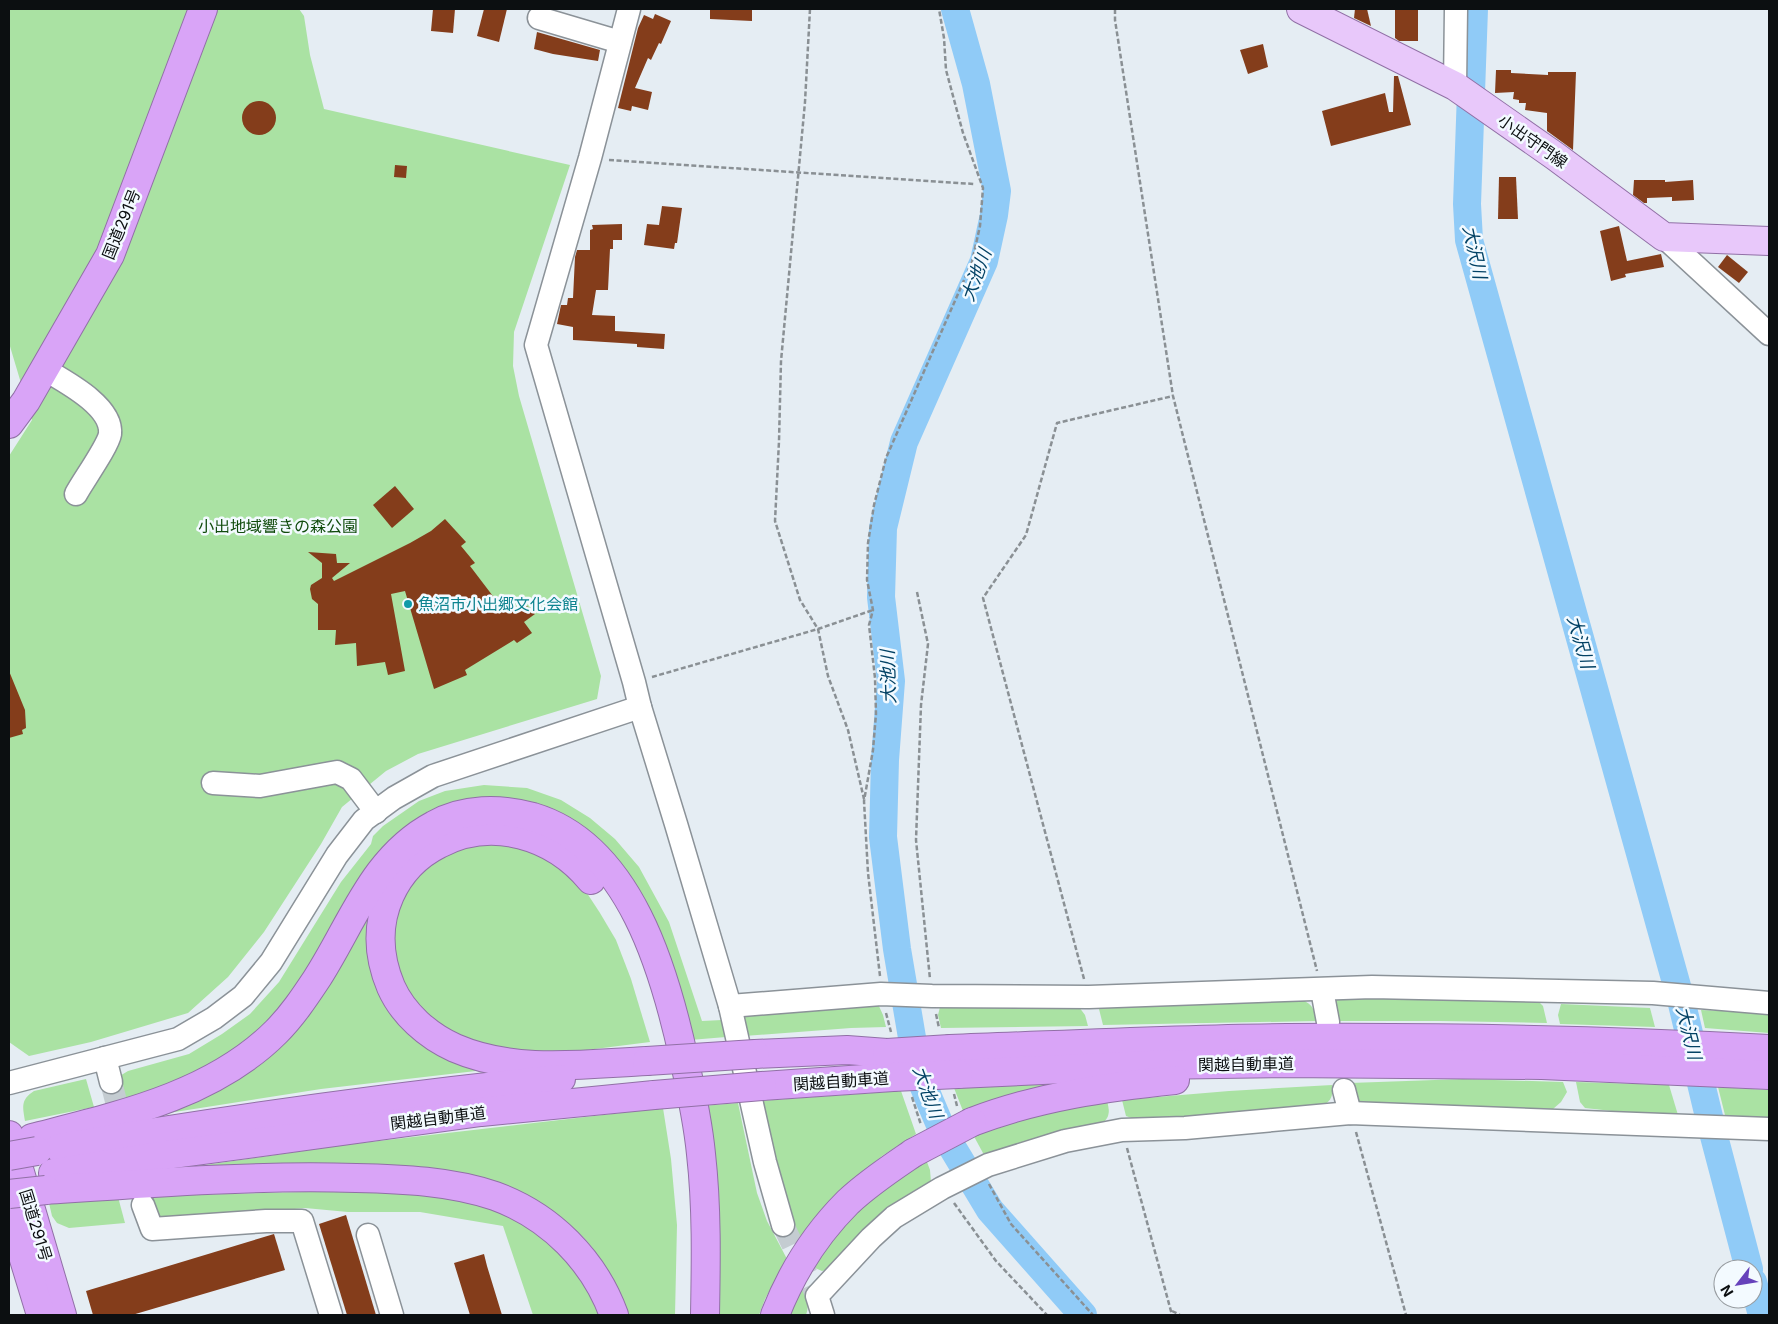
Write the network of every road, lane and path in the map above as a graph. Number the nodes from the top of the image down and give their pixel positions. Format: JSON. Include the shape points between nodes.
{"nodes":[{"id":1,"x":203,"y":9,"type":"edge"},
{"id":2,"x":629,"y":9,"type":"edge"},
{"id":3,"x":810,"y":9,"type":"edge"},
{"id":4,"x":939,"y":9,"type":"edge"},
{"id":5,"x":1115,"y":9,"type":"edge"},
{"id":6,"x":1302,"y":9,"type":"edge"},
{"id":7,"x":1456,"y":9,"type":"edge"},
{"id":8,"x":539,"y":18,"type":"dead end"},
{"id":9,"x":620,"y":42,"type":"junction"},
{"id":10,"x":1455,"y":86,"type":"junction"},
{"id":11,"x":590,"y":158,"type":"junction"},
{"id":12,"x":974,"y":184,"type":"dead end"},
{"id":13,"x":1664,"y":237,"type":"junction"},
{"id":14,"x":1769,"y":241,"type":"edge"},
{"id":15,"x":1769,"y":334,"type":"edge"},
{"id":16,"x":44,"y":369,"type":"junction"},
{"id":17,"x":1173,"y":396,"type":"junction"},
{"id":18,"x":9,"y":424,"type":"edge"},
{"id":19,"x":76,"y":494,"type":"dead end"},
{"id":20,"x":917,"y":592,"type":"dead end"},
{"id":21,"x":873,"y":610,"type":"junction"},
{"id":22,"x":818,"y":629,"type":"junction"},
{"id":23,"x":634,"y":682,"type":"junction"},
{"id":24,"x":640,"y":707,"type":"junction"},
{"id":25,"x":213,"y":783,"type":"dead end"},
{"id":26,"x":864,"y":800,"type":"junction"},
{"id":27,"x":376,"y":812,"type":"junction"},
{"id":28,"x":1322,"y":990,"type":"junction"},
{"id":29,"x":881,"y":994,"type":"junction"},
{"id":30,"x":932,"y":996,"type":"junction"},
{"id":31,"x":1089,"y":997,"type":"junction"},
{"id":32,"x":1769,"y":1003,"type":"edge"},
{"id":33,"x":730,"y":1006,"type":"junction"},
{"id":34,"x":1328,"y":1022,"type":"dead end"},
{"id":35,"x":1769,"y":1049,"type":"edge"},
{"id":36,"x":1663,"y":1057,"type":"junction"},
{"id":37,"x":105,"y":1058,"type":"junction"},
{"id":38,"x":950,"y":1061,"type":"junction"},
{"id":39,"x":1424,"y":1064,"type":"junction"},
{"id":40,"x":896,"y":1065,"type":"junction"},
{"id":41,"x":650,"y":1075,"type":"junction"},
{"id":42,"x":1769,"y":1075,"type":"edge"},
{"id":43,"x":111,"y":1082,"type":"tunnel mouth"},
{"id":44,"x":9,"y":1083,"type":"edge"},
{"id":45,"x":1344,"y":1090,"type":"dead end"},
{"id":46,"x":1350,"y":1114,"type":"junction"},
{"id":47,"x":967,"y":1118,"type":"junction"},
{"id":48,"x":1769,"y":1129,"type":"edge"},
{"id":49,"x":1122,"y":1130,"type":"junction"},
{"id":50,"x":918,"y":1140,"type":"junction"},
{"id":51,"x":9,"y":1156,"type":"edge"},
{"id":52,"x":29,"y":1156,"type":"edge"},
{"id":53,"x":988,"y":1165,"type":"junction"},
{"id":54,"x":9,"y":1181,"type":"edge"},
{"id":55,"x":942,"y":1188,"type":"junction"},
{"id":56,"x":9,"y":1194,"type":"edge"},
{"id":57,"x":143,"y":1205,"type":"dead end"},
{"id":58,"x":9,"y":1210,"type":"edge"},
{"id":59,"x":783,"y":1225,"type":"tunnel mouth"},
{"id":60,"x":368,"y":1235,"type":"dead end"},
{"id":61,"x":820,"y":1306,"type":"edge"},
{"id":62,"x":1172,"y":1313,"type":"edge"},
{"id":63,"x":40,"y":1315,"type":"edge"},
{"id":64,"x":62,"y":1315,"type":"edge"},
{"id":65,"x":331,"y":1315,"type":"edge"},
{"id":66,"x":392,"y":1315,"type":"edge"},
{"id":67,"x":614,"y":1315,"type":"edge"},
{"id":68,"x":687,"y":1315,"type":"edge"},
{"id":69,"x":705,"y":1315,"type":"edge"},
{"id":70,"x":775,"y":1315,"type":"edge"},
{"id":71,"x":1047,"y":1315,"type":"edge"},
{"id":72,"x":1093,"y":1315,"type":"edge"},
{"id":73,"x":1180,"y":1315,"type":"edge"},
{"id":74,"x":1406,"y":1315,"type":"edge"}],
"edges":[{"from":1,"to":16,"type":"highway","name":"国道291号","via":[[110,255]]},
{"from":2,"to":9,"type":"street"},
{"from":3,"to":22,"type":"path","via":[[805,102],[781,361],[775,521],[800,600]]},
{"from":4,"to":21,"type":"path","via":[[946,70],[982,188],[980,226],[972,262],[886,458],[868,543],[867,580]]},
{"from":5,"to":17,"type":"path"},
{"from":6,"to":10,"type":"main road","name":"小出守門線"},
{"from":7,"to":10,"type":"street"},
{"from":8,"to":9,"type":"street"},
{"from":9,"to":11,"type":"street"},
{"from":10,"to":13,"type":"main road","name":"小出守門線"},
{"from":11,"to":12,"type":"path"},
{"from":11,"to":23,"type":"street","via":[[536,346]]},
{"from":13,"to":14,"type":"main road"},
{"from":13,"to":15,"type":"street"},
{"from":16,"to":18,"type":"highway","name":"国道291号"},
{"from":16,"to":19,"type":"street","via":[[80,391],[100,408],[110,433]]},
{"from":17,"to":28,"type":"path"},
{"from":17,"to":31,"type":"path","via":[[1057,423],[1026,535],[983,598]]},
{"from":20,"to":30,"type":"path","via":[[928,644],[921,705],[916,840]]},
{"from":21,"to":22,"type":"path"},
{"from":21,"to":26,"type":"path","via":[[869,625],[876,714]]},
{"from":22,"to":23,"type":"path"},
{"from":22,"to":26,"type":"path","via":[[828,676],[848,730]]},
{"from":23,"to":24,"type":"street"},
{"from":24,"to":27,"type":"street","via":[[433,776]]},
{"from":24,"to":33,"type":"street"},
{"from":25,"to":27,"type":"street","via":[[260,786],[337,772],[350,779]]},
{"from":26,"to":29,"type":"path"},
{"from":27,"to":37,"type":"street","via":[[364,820],[337,854],[271,962],[243,996],[178,1039]]},
{"from":28,"to":31,"type":"street"},
{"from":28,"to":32,"type":"street","via":[[1372,987],[1653,993]]},
{"from":28,"to":34,"type":"street"},
{"from":29,"to":30,"type":"street"},
{"from":29,"to":33,"type":"street"},
{"from":29,"to":40,"type":"path"},
{"from":30,"to":31,"type":"street"},
{"from":30,"to":38,"type":"path"},
{"from":33,"to":59,"type":"street","via":[[765,1162]]},
{"from":35,"to":36,"type":"highway","name":"関越自動車道","via":[[1709,1046]]},
{"from":36,"to":38,"type":"highway","name":"関越自動車道","via":[[1450,1038],[1286,1038],[1149,1041]]},
{"from":36,"to":39,"type":"highway","name":"関越自動車道","via":[[1542,1065]]},
{"from":36,"to":42,"type":"highway","name":"関越自動車道","via":[[1717,1072]]},
{"from":37,"to":43,"type":"street"},
{"from":37,"to":44,"type":"street"},
{"from":38,"to":39,"type":"highway","name":"関越自動車道","via":[[1150,1065]]},
{"from":38,"to":40,"type":"highway","name":"関越自動車道","bridge":true},
{"from":38,"to":47,"type":"path","via":[[957,1106]]},
{"from":39,"to":47,"type":"highway","via":[[1165,1081],[1037,1101]]},
{"from":40,"to":41,"type":"highway","name":"関越自動車道","via":[[757,1067]]},
{"from":40,"to":50,"type":"path"},
{"from":41,"to":52,"type":"highway","name":"関越自動車道","via":[[490,1086],[327,1107],[155,1132]]},
{"from":41,"to":68,"type":"highway","via":[[504,1061],[456,1048],[419,1025],[393,992],[385,974],[379,937],[390,895],[404,872],[416,859],[447,839],[480,830],[514,832],[530,836],[574,862],[614,912],[646,981],[676,1110],[687,1195]]},
{"from":45,"to":46,"type":"street"},
{"from":46,"to":48,"type":"street"},
{"from":46,"to":49,"type":"street"},
{"from":46,"to":74,"type":"path"},
{"from":47,"to":50,"type":"highway","bridge":true},
{"from":49,"to":53,"type":"street","via":[[1065,1141]]},
{"from":49,"to":62,"type":"path"},
{"from":50,"to":70,"type":"highway","via":[[823,1230],[802,1260]]},
{"from":51,"to":52,"type":"highway","name":"関越自動車道","bridge":true},
{"from":52,"to":54,"type":"highway","name":"関越自動車道"},
{"from":52,"to":56,"type":"highway","bridge":true},
{"from":52,"to":64,"type":"highway","name":"国道291号"},
{"from":52,"to":67,"type":"highway","via":[[204,1180],[328,1177],[416,1181],[472,1190],[515,1205],[536,1216],[558,1234],[599,1282]]},
{"from":52,"to":69,"type":"highway","via":[[120,1114],[194,1088],[235,1065],[291,1017],[318,977],[369,887],[402,847],[435,824],[453,816],[474,812],[515,812],[555,826],[587,848],[617,882],[643,926],[653,951],[680,1038],[701,1152],[706,1230]]},
{"from":53,"to":55,"type":"street"},
{"from":53,"to":72,"type":"path","via":[[990,1187],[1011,1224]]},
{"from":55,"to":61,"type":"street","via":[[894,1217],[871,1238]]},
{"from":55,"to":71,"type":"path","via":[[996,1261]]},
{"from":57,"to":65,"type":"street","via":[[152,1229],[302,1220]]},
{"from":58,"to":63,"type":"highway","name":"国道291号"},
{"from":60,"to":66,"type":"street"},
{"from":62,"to":73,"type":"path"}]}
